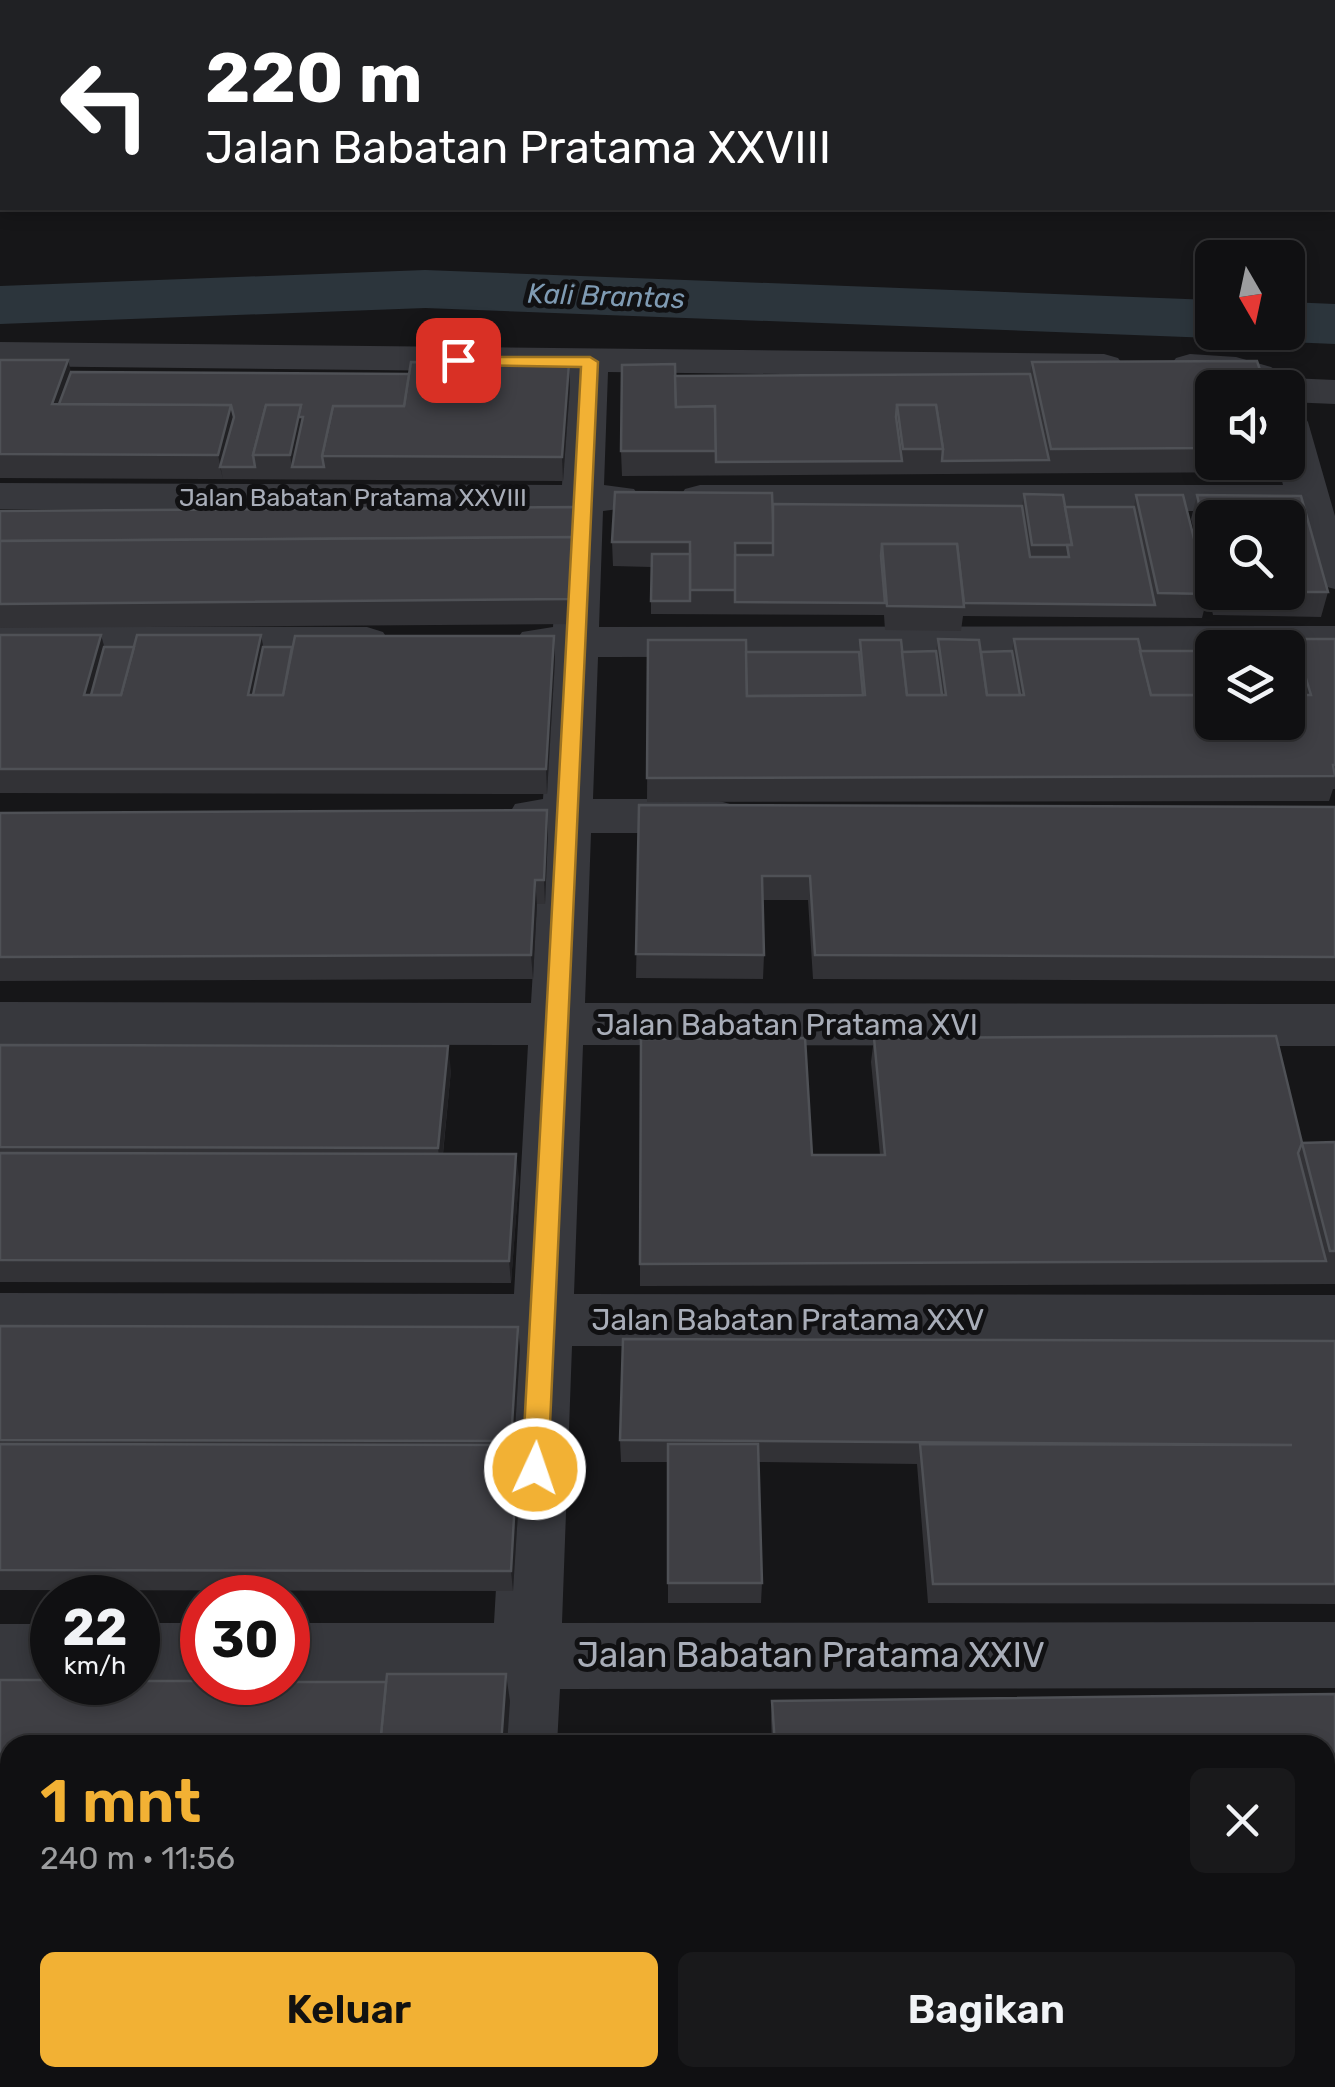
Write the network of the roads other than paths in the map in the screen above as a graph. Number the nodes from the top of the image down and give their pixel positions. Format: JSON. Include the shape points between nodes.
{"nodes":[{"id":1,"x":0,"y":354,"type":"edge"},
{"id":2,"x":590,"y":362,"type":"junction"},
{"id":3,"x":1247,"y":370,"type":"edge"},
{"id":4,"x":1305,"y":391,"type":"edge"},
{"id":5,"x":1335,"y":392,"type":"edge"},
{"id":6,"x":1302,"y":480,"type":"edge"},
{"id":7,"x":0,"y":496,"type":"edge"},
{"id":8,"x":583,"y":498,"type":"junction"},
{"id":9,"x":1307,"y":498,"type":"junction"},
{"id":10,"x":1335,"y":576,"type":"edge"},
{"id":11,"x":0,"y":642,"type":"edge"},
{"id":12,"x":417,"y":642,"type":"edge"},
{"id":13,"x":496,"y":642,"type":"edge"},
{"id":14,"x":576,"y":642,"type":"junction"},
{"id":15,"x":1335,"y":642,"type":"edge"},
{"id":16,"x":489,"y":816,"type":"edge"},
{"id":17,"x":567,"y":816,"type":"junction"},
{"id":18,"x":764,"y":816,"type":"edge"},
{"id":19,"x":0,"y":1023,"type":"edge"},
{"id":20,"x":557,"y":1024,"type":"junction"},
{"id":21,"x":1335,"y":1026,"type":"edge"},
{"id":22,"x":0,"y":1319,"type":"edge"},
{"id":23,"x":542,"y":1320,"type":"junction"},
{"id":24,"x":1335,"y":1321,"type":"edge"},
{"id":25,"x":1335,"y":1654,"type":"edge"},
{"id":26,"x":30,"y":1656,"type":"edge"},
{"id":27,"x":310,"y":1656,"type":"edge"},
{"id":28,"x":526,"y":1656,"type":"junction"},
{"id":29,"x":0,"y":1657,"type":"edge"},
{"id":30,"x":522,"y":1735,"type":"edge"}],
"edges":[{"from":1,"to":2,"type":"street"},
{"from":2,"to":3,"type":"street"},
{"from":2,"to":8,"type":"street"},
{"from":4,"to":5,"type":"street"},
{"from":6,"to":9,"type":"street"},
{"from":7,"to":8,"type":"street","name":"Jalan Babatan Pratama XXVIII"},
{"from":8,"to":9,"type":"street","name":"Jalan Babatan Pratama XXVIII"},
{"from":8,"to":14,"type":"street"},
{"from":9,"to":10,"type":"street"},
{"from":11,"to":12,"type":"street"},
{"from":13,"to":14,"type":"street"},
{"from":14,"to":15,"type":"street"},
{"from":14,"to":17,"type":"street"},
{"from":16,"to":17,"type":"street"},
{"from":17,"to":18,"type":"street"},
{"from":17,"to":20,"type":"street"},
{"from":19,"to":20,"type":"street","name":"Jalan Babatan Pratama XVI"},
{"from":20,"to":21,"type":"street","name":"Jalan Babatan Pratama XVI"},
{"from":20,"to":23,"type":"street"},
{"from":22,"to":23,"type":"street","name":"Jalan Babatan Pratama XXV"},
{"from":23,"to":24,"type":"street","name":"Jalan Babatan Pratama XXV"},
{"from":23,"to":28,"type":"street"},
{"from":25,"to":28,"type":"street","name":"Jalan Babatan Pratama XXIV"},
{"from":26,"to":29,"type":"street"},
{"from":27,"to":28,"type":"street","name":"Jalan Babatan Pratama XXIV"},
{"from":28,"to":30,"type":"street"}]}
